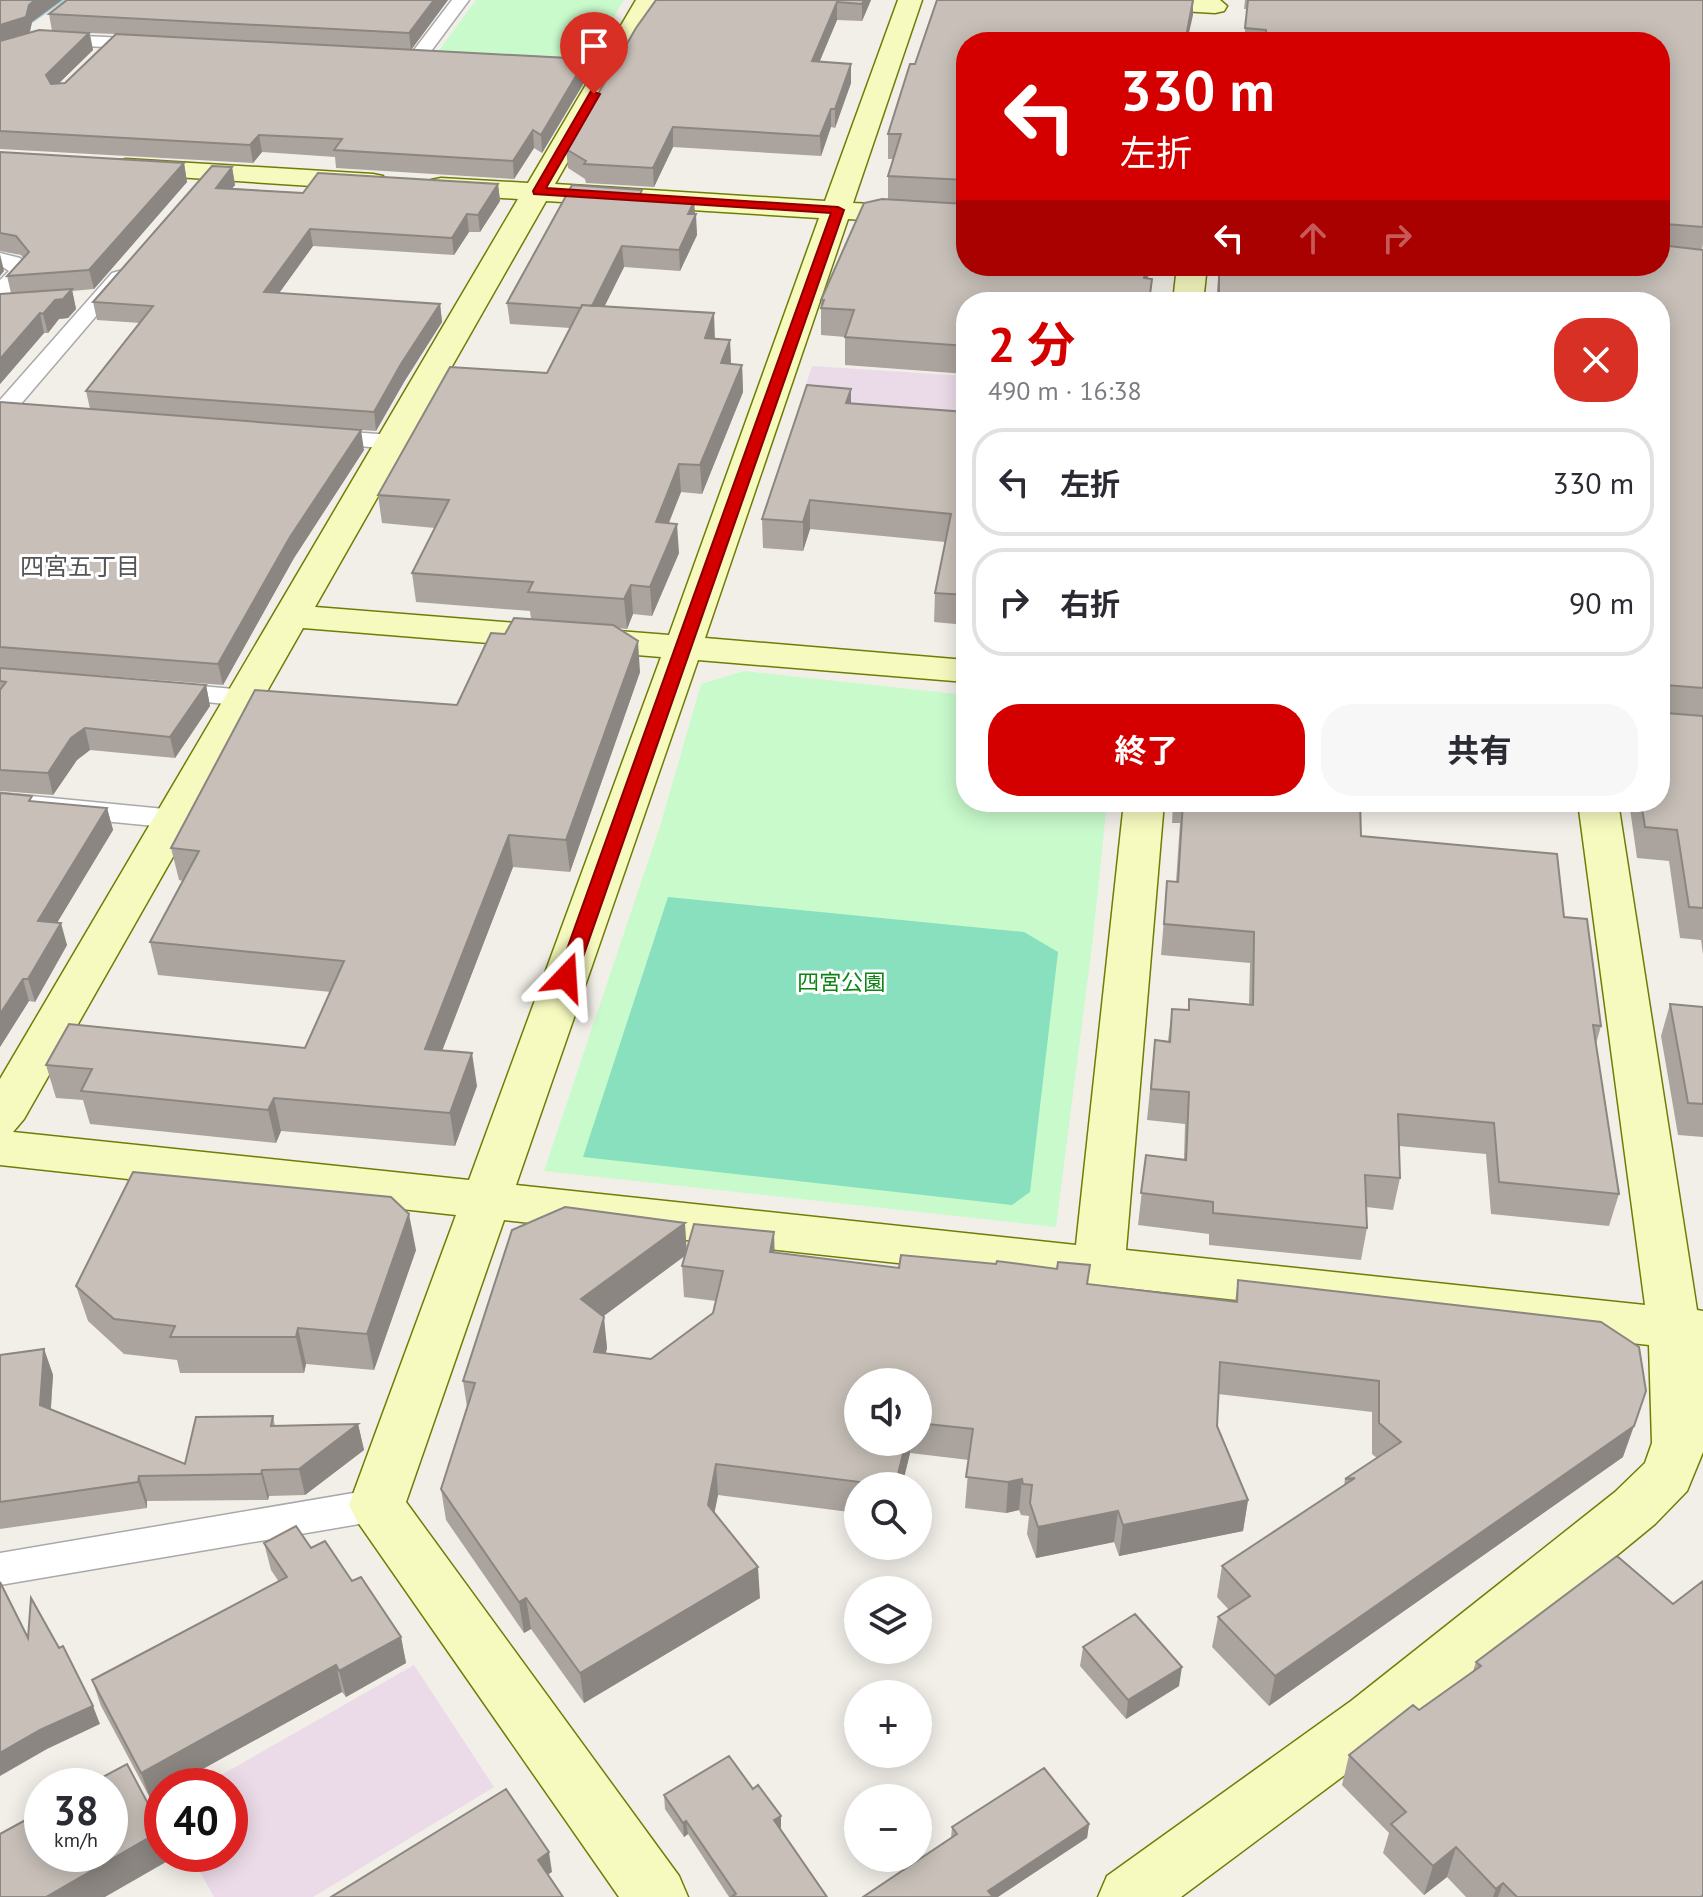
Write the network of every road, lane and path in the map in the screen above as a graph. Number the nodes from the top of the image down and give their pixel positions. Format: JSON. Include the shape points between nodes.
{"nodes":[{"id":1,"x":461,"y":0,"type":"edge"},
{"id":2,"x":648,"y":0,"type":"edge"},
{"id":3,"x":910,"y":0,"type":"edge"},
{"id":4,"x":1114,"y":0,"type":"edge"},
{"id":5,"x":1215,"y":12,"type":"edge"},
{"id":6,"x":52,"y":19,"type":"edge"},
{"id":7,"x":41,"y":39,"type":"junction"},
{"id":8,"x":114,"y":43,"type":"junction"},
{"id":9,"x":159,"y":45,"type":"edge"},
{"id":10,"x":0,"y":51,"type":"edge"},
{"id":11,"x":417,"y":59,"type":"edge"},
{"id":12,"x":92,"y":63,"type":"edge"},
{"id":13,"x":106,"y":166,"type":"edge"},
{"id":14,"x":210,"y":172,"type":"junction"},
{"id":15,"x":539,"y":191,"type":"junction"},
{"id":16,"x":190,"y":195,"type":"edge"},
{"id":17,"x":838,"y":210,"type":"junction"},
{"id":18,"x":956,"y":217,"type":"edge"},
{"id":19,"x":0,"y":259,"type":"edge"},
{"id":20,"x":131,"y":263,"type":"edge"},
{"id":21,"x":101,"y":298,"type":"junction"},
{"id":22,"x":5,"y":301,"type":"edge"},
{"id":23,"x":73,"y":301,"type":"edge"},
{"id":24,"x":0,"y":414,"type":"edge"},
{"id":25,"x":32,"y":416,"type":"edge"},
{"id":26,"x":300,"y":435,"type":"edge"},
{"id":27,"x":392,"y":442,"type":"junction"},
{"id":28,"x":292,"y":616,"type":"junction"},
{"id":29,"x":681,"y":648,"type":"junction"},
{"id":30,"x":956,"y":670,"type":"edge"},
{"id":31,"x":138,"y":689,"type":"edge"},
{"id":32,"x":245,"y":698,"type":"junction"},
{"id":33,"x":0,"y":802,"type":"edge"},
{"id":34,"x":1143,"y":812,"type":"edge"},
{"id":35,"x":1600,"y":812,"type":"edge"},
{"id":36,"x":175,"y":819,"type":"junction"},
{"id":37,"x":0,"y":1119,"type":"edge"},
{"id":38,"x":0,"y":1148,"type":"edge"},
{"id":39,"x":486,"y":1201,"type":"junction"},
{"id":40,"x":1099,"y":1266,"type":"junction"},
{"id":41,"x":1688,"y":1328,"type":"edge"},
{"id":42,"x":377,"y":1505,"type":"junction"},
{"id":43,"x":0,"y":1569,"type":"edge"},
{"id":44,"x":656,"y":1897,"type":"edge"},
{"id":45,"x":1130,"y":1897,"type":"edge"}],
"edges":[{"from":1,"to":11,"type":"street"},
{"from":2,"to":15,"type":"street","via":[[600,69]]},
{"from":3,"to":17,"type":"street"},
{"from":4,"to":5,"type":"street"},
{"from":6,"to":7,"type":"street","via":[[40,28]]},
{"from":7,"to":8,"type":"street"},
{"from":7,"to":10,"type":"street"},
{"from":8,"to":9,"type":"street"},
{"from":8,"to":12,"type":"street"},
{"from":13,"to":14,"type":"street"},
{"from":14,"to":15,"type":"street"},
{"from":14,"to":16,"type":"street"},
{"from":15,"to":17,"type":"street"},
{"from":15,"to":27,"type":"street"},
{"from":17,"to":18,"type":"street"},
{"from":17,"to":29,"type":"street"},
{"from":19,"to":22,"type":"street","via":[[13,262],[20,271]]},
{"from":20,"to":21,"type":"street"},
{"from":21,"to":23,"type":"street"},
{"from":21,"to":24,"type":"street"},
{"from":24,"to":25,"type":"street"},
{"from":26,"to":27,"type":"street"},
{"from":27,"to":28,"type":"street"},
{"from":28,"to":29,"type":"street"},
{"from":28,"to":32,"type":"street"},
{"from":29,"to":30,"type":"street"},
{"from":29,"to":39,"type":"street"},
{"from":31,"to":32,"type":"street"},
{"from":32,"to":36,"type":"street"},
{"from":33,"to":36,"type":"street"},
{"from":34,"to":40,"type":"street"},
{"from":35,"to":41,"type":"street"},
{"from":36,"to":37,"type":"street"},
{"from":38,"to":39,"type":"street"},
{"from":39,"to":40,"type":"street"},
{"from":39,"to":42,"type":"street"},
{"from":40,"to":41,"type":"street"},
{"from":41,"to":45,"type":"street","via":[[1679,1443],[1668,1475],[1635,1508],[1372,1720]]},
{"from":42,"to":43,"type":"street"},
{"from":42,"to":44,"type":"street"}]}
